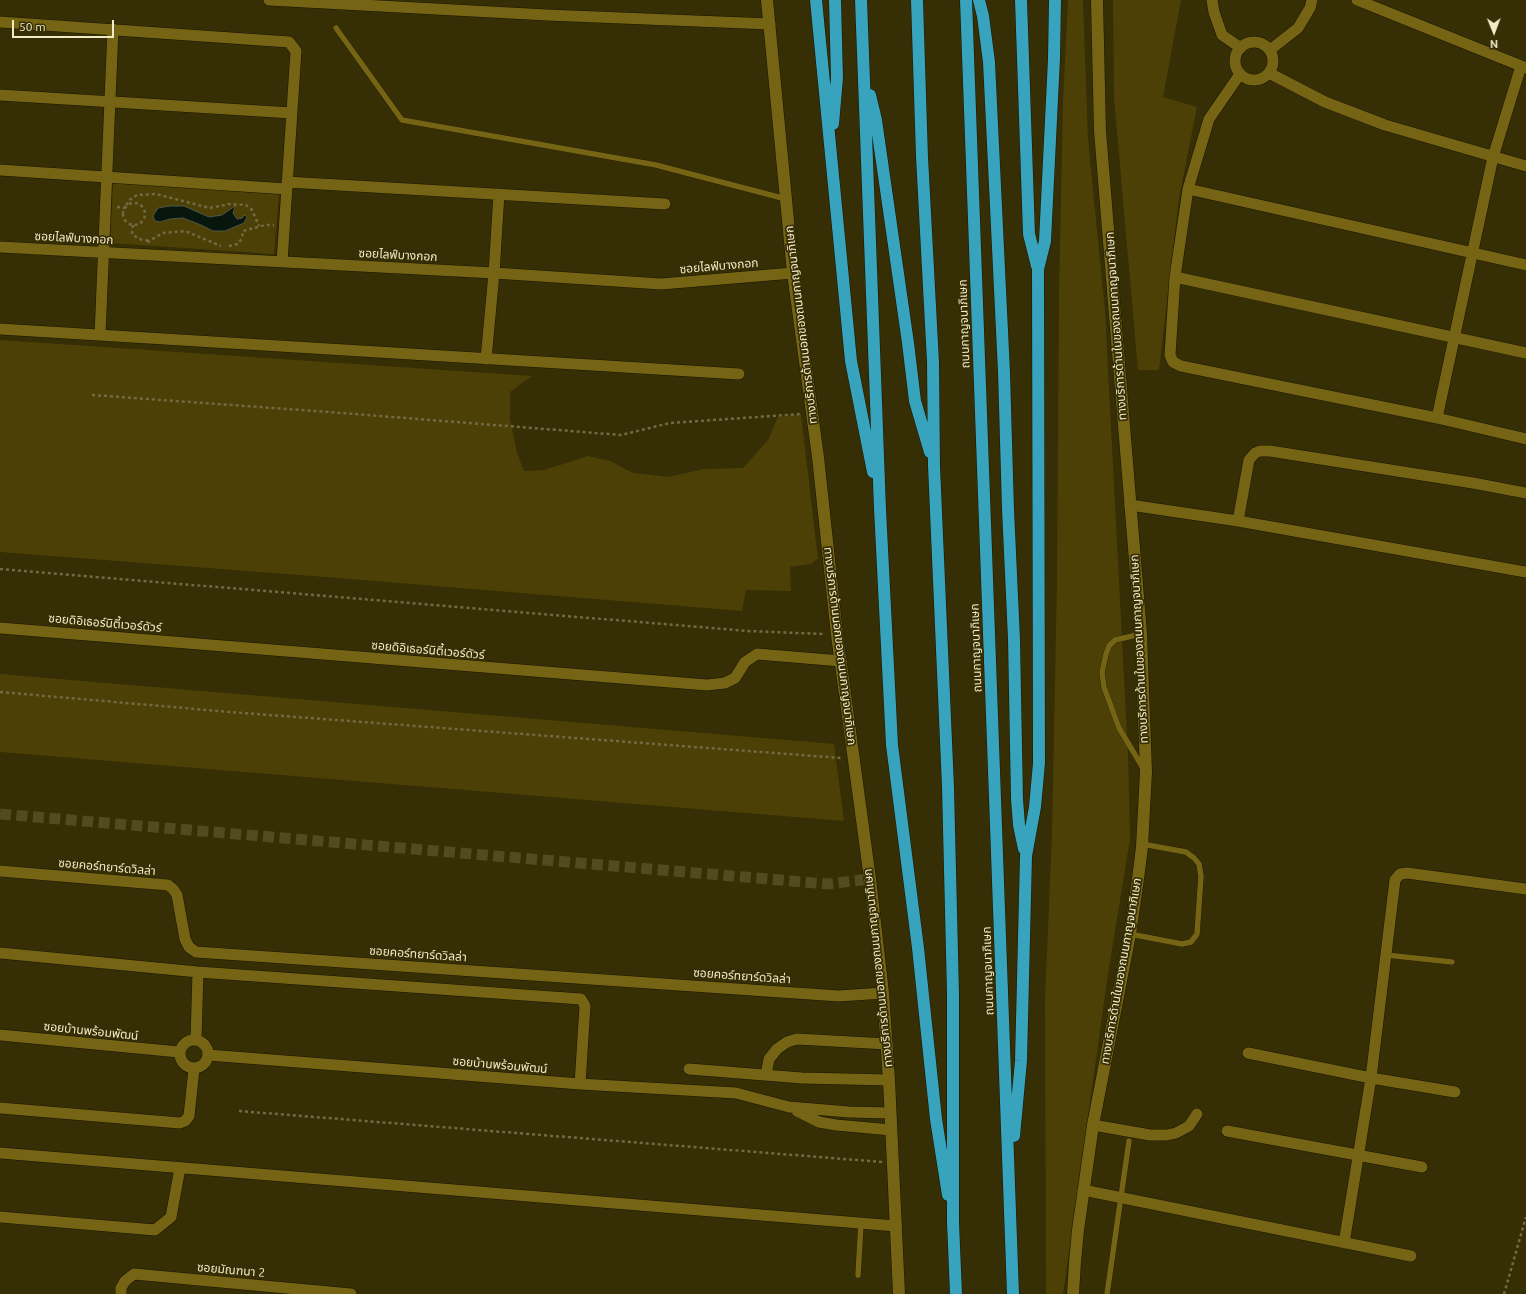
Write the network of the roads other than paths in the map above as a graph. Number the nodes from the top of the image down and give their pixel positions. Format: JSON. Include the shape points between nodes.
{"nodes":[{"id":1,"x":269,"y":0,"type":"edge"},
{"id":2,"x":767,"y":0,"type":"edge"},
{"id":3,"x":816,"y":0,"type":"edge"},
{"id":4,"x":835,"y":0,"type":"edge"},
{"id":5,"x":861,"y":0,"type":"edge"},
{"id":6,"x":917,"y":0,"type":"edge"},
{"id":7,"x":966,"y":0,"type":"edge"},
{"id":8,"x":979,"y":0,"type":"edge"},
{"id":9,"x":1021,"y":0,"type":"edge"},
{"id":10,"x":1055,"y":0,"type":"edge"},
{"id":11,"x":1097,"y":0,"type":"edge"},
{"id":12,"x":1212,"y":0,"type":"edge"},
{"id":13,"x":1312,"y":0,"type":"edge"},
{"id":14,"x":1357,"y":0,"type":"edge"},
{"id":15,"x":0,"y":22,"type":"edge"},
{"id":16,"x":770,"y":24,"type":"junction"},
{"id":17,"x":336,"y":28,"type":"dead end"},
{"id":18,"x":113,"y":29,"type":"junction"},
{"id":19,"x":1241,"y":48,"type":"junction"},
{"id":20,"x":1270,"y":50,"type":"junction"},
{"id":21,"x":1523,"y":67,"type":"edge"},
{"id":22,"x":864,"y":68,"type":"junction"},
{"id":23,"x":1269,"y":73,"type":"junction"},
{"id":24,"x":1240,"y":74,"type":"junction"},
{"id":25,"x":0,"y":95,"type":"edge"},
{"id":26,"x":110,"y":102,"type":"junction"},
{"id":27,"x":292,"y":113,"type":"junction"},
{"id":28,"x":831,"y":155,"type":"junction"},
{"id":29,"x":1493,"y":157,"type":"junction"},
{"id":30,"x":1526,"y":166,"type":"edge"},
{"id":31,"x":0,"y":170,"type":"edge"},
{"id":32,"x":106,"y":176,"type":"junction"},
{"id":33,"x":287,"y":185,"type":"junction"},
{"id":34,"x":1188,"y":189,"type":"junction"},
{"id":35,"x":499,"y":194,"type":"junction"},
{"id":36,"x":786,"y":199,"type":"junction"},
{"id":37,"x":665,"y":204,"type":"dead end"},
{"id":38,"x":0,"y":247,"type":"edge"},
{"id":39,"x":103,"y":252,"type":"junction"},
{"id":40,"x":1472,"y":253,"type":"junction"},
{"id":41,"x":282,"y":262,"type":"junction"},
{"id":42,"x":1526,"y":265,"type":"edge"},
{"id":43,"x":1038,"y":269,"type":"junction"},
{"id":44,"x":494,"y":273,"type":"junction"},
{"id":45,"x":793,"y":273,"type":"junction"},
{"id":46,"x":1175,"y":277,"type":"junction"},
{"id":47,"x":0,"y":329,"type":"edge"},
{"id":48,"x":100,"y":335,"type":"junction"},
{"id":49,"x":1454,"y":338,"type":"junction"},
{"id":50,"x":1526,"y":353,"type":"edge"},
{"id":51,"x":486,"y":359,"type":"junction"},
{"id":52,"x":739,"y":374,"type":"dead end"},
{"id":53,"x":1437,"y":418,"type":"junction"},
{"id":54,"x":1526,"y":439,"type":"edge"},
{"id":55,"x":934,"y":466,"type":"junction"},
{"id":56,"x":1526,"y":493,"type":"edge"},
{"id":57,"x":1130,"y":505,"type":"junction"},
{"id":58,"x":880,"y":509,"type":"junction"},
{"id":59,"x":1238,"y":521,"type":"junction"},
{"id":60,"x":1526,"y":572,"type":"edge"},
{"id":61,"x":0,"y":628,"type":"edge"},
{"id":62,"x":1141,"y":634,"type":"junction"},
{"id":63,"x":841,"y":661,"type":"junction"},
{"id":64,"x":1146,"y":772,"type":"junction"},
{"id":65,"x":1142,"y":844,"type":"junction"},
{"id":66,"x":1026,"y":856,"type":"junction"},
{"id":67,"x":0,"y":871,"type":"edge"},
{"id":68,"x":1526,"y":889,"type":"edge"},
{"id":69,"x":1130,"y":934,"type":"junction"},
{"id":70,"x":0,"y":953,"type":"edge"},
{"id":71,"x":1386,"y":955,"type":"junction"},
{"id":72,"x":1452,"y":962,"type":"dead end"},
{"id":73,"x":198,"y":972,"type":"junction"},
{"id":74,"x":883,"y":993,"type":"junction"},
{"id":75,"x":0,"y":1035,"type":"edge"},
{"id":76,"x":196,"y":1040,"type":"junction"},
{"id":77,"x":887,"y":1044,"type":"junction"},
{"id":78,"x":179,"y":1052,"type":"junction"},
{"id":79,"x":1248,"y":1053,"type":"dead end"},
{"id":80,"x":208,"y":1055,"type":"junction"},
{"id":81,"x":194,"y":1069,"type":"junction"},
{"id":82,"x":689,"y":1069,"type":"dead end"},
{"id":83,"x":766,"y":1075,"type":"junction"},
{"id":84,"x":1372,"y":1078,"type":"junction"},
{"id":85,"x":889,"y":1080,"type":"junction"},
{"id":86,"x":580,"y":1084,"type":"junction"},
{"id":87,"x":1455,"y":1092,"type":"dead end"},
{"id":88,"x":789,"y":1107,"type":"junction"},
{"id":89,"x":0,"y":1108,"type":"edge"},
{"id":90,"x":890,"y":1113,"type":"junction"},
{"id":91,"x":1198,"y":1114,"type":"dead end"},
{"id":92,"x":1093,"y":1125,"type":"junction"},
{"id":93,"x":891,"y":1130,"type":"junction"},
{"id":94,"x":1227,"y":1131,"type":"dead end"},
{"id":95,"x":1129,"y":1142,"type":"dead end"},
{"id":96,"x":0,"y":1153,"type":"edge"},
{"id":97,"x":1360,"y":1156,"type":"junction"},
{"id":98,"x":1422,"y":1167,"type":"dead end"},
{"id":99,"x":180,"y":1168,"type":"junction"},
{"id":100,"x":1009,"y":1185,"type":"junction"},
{"id":101,"x":1083,"y":1190,"type":"junction"},
{"id":102,"x":1121,"y":1198,"type":"junction"},
{"id":103,"x":0,"y":1217,"type":"edge"},
{"id":104,"x":861,"y":1222,"type":"junction"},
{"id":105,"x":953,"y":1222,"type":"junction"},
{"id":106,"x":896,"y":1226,"type":"junction"},
{"id":107,"x":1344,"y":1243,"type":"junction"},
{"id":108,"x":1411,"y":1256,"type":"dead end"},
{"id":109,"x":858,"y":1275,"type":"dead end"},
{"id":110,"x":121,"y":1294,"type":"edge"},
{"id":111,"x":351,"y":1294,"type":"edge"},
{"id":112,"x":899,"y":1294,"type":"edge"},
{"id":113,"x":956,"y":1294,"type":"edge"},
{"id":114,"x":1013,"y":1294,"type":"edge"},
{"id":115,"x":1073,"y":1294,"type":"edge"},
{"id":116,"x":1107,"y":1294,"type":"edge"}],
"edges":[{"from":1,"to":16,"type":"street"},
{"from":2,"to":16,"type":"main road","name":"ทางบริการด้านนอกของถนนกาญจนาภิเษก"},
{"from":3,"to":28,"type":"highway"},
{"from":4,"to":28,"type":"highway","via":[[837,78]]},
{"from":5,"to":22,"type":"highway"},
{"from":6,"to":55,"type":"highway","via":[[933,362]]},
{"from":7,"to":100,"type":"highway","name":"ถนนกาญจนาภิเษก"},
{"from":8,"to":66,"type":"highway","via":[[988,62],[1004,372],[1017,799],[1019,825]]},
{"from":9,"to":43,"type":"highway","via":[[1029,234]]},
{"from":10,"to":43,"type":"highway","via":[[1044,241]]},
{"from":11,"to":57,"type":"main road","name":"ทางบริการด้านในของถนนกาญจนาภิเษก","via":[[1100,131]]},
{"from":12,"to":19,"type":"street","via":[[1222,34]]},
{"from":13,"to":20,"type":"street","via":[[1298,28]]},
{"from":14,"to":21,"type":"street"},
{"from":15,"to":18,"type":"street"},
{"from":16,"to":36,"type":"main road","name":"ทางบริการด้านนอกของถนนกาญจนาภิเษก"},
{"from":17,"to":36,"type":"lane","via":[[402,120],[656,165]]},
{"from":18,"to":26,"type":"street"},
{"from":18,"to":27,"type":"street","via":[[288,42],[296,51]]},
{"from":19,"to":20,"type":"street","via":[[1256,42]]},
{"from":19,"to":24,"type":"street","via":[[1235,61]]},
{"from":20,"to":23,"type":"street","via":[[1273,66]]},
{"from":21,"to":29,"type":"street"},
{"from":22,"to":55,"type":"highway","via":[[876,120],[915,401]]},
{"from":22,"to":58,"type":"highway"},
{"from":23,"to":24,"type":"street","via":[[1255,80],[1247,79]]},
{"from":23,"to":29,"type":"street","via":[[1325,102],[1385,125]]},
{"from":24,"to":34,"type":"street","via":[[1209,118]]},
{"from":25,"to":26,"type":"street"},
{"from":26,"to":27,"type":"street"},
{"from":26,"to":32,"type":"street"},
{"from":27,"to":33,"type":"street"},
{"from":28,"to":58,"type":"highway","via":[[851,361]]},
{"from":29,"to":30,"type":"street"},
{"from":29,"to":40,"type":"street"},
{"from":31,"to":32,"type":"street"},
{"from":32,"to":33,"type":"street"},
{"from":32,"to":39,"type":"street"},
{"from":33,"to":35,"type":"street"},
{"from":33,"to":41,"type":"street"},
{"from":34,"to":40,"type":"street"},
{"from":34,"to":46,"type":"street"},
{"from":35,"to":37,"type":"street"},
{"from":35,"to":44,"type":"street"},
{"from":36,"to":45,"type":"main road","name":"ทางบริการด้านนอกของถนนกาญจนาภิเษก"},
{"from":38,"to":39,"type":"street","name":"ซอยไลฟ์บางกอก"},
{"from":39,"to":41,"type":"street","name":"ซอยไลฟ์บางกอก"},
{"from":39,"to":48,"type":"street"},
{"from":40,"to":42,"type":"street"},
{"from":40,"to":49,"type":"street"},
{"from":41,"to":44,"type":"street","name":"ซอยไลฟ์บางกอก"},
{"from":43,"to":66,"type":"highway","via":[[1039,763],[1035,807]]},
{"from":44,"to":45,"type":"street","name":"ซอยไลฟ์บางกอก","via":[[662,284]]},
{"from":44,"to":51,"type":"street"},
{"from":45,"to":63,"type":"main road","name":"ทางบริการด้านนอกของถนนกาญจนาภิเษก"},
{"from":46,"to":49,"type":"street"},
{"from":46,"to":53,"type":"street","via":[[1170,355],[1173,362],[1181,366]]},
{"from":47,"to":48,"type":"street"},
{"from":48,"to":51,"type":"street"},
{"from":49,"to":50,"type":"street"},
{"from":49,"to":53,"type":"street"},
{"from":51,"to":52,"type":"street"},
{"from":53,"to":54,"type":"street"},
{"from":55,"to":105,"type":"highway","via":[[948,787],[953,994]]},
{"from":56,"to":59,"type":"street","via":[[1260,451],[1249,460]]},
{"from":57,"to":59,"type":"street"},
{"from":57,"to":62,"type":"main road","name":"ทางบริการด้านในของถนนกาญจนาภิเษก"},
{"from":58,"to":105,"type":"highway","via":[[892,745],[918,948],[937,1126]]},
{"from":59,"to":60,"type":"street"},
{"from":61,"to":63,"type":"street","name":"ซอยดิอิเธอร์นิตี้เวอร์ดัวร์","via":[[707,685],[725,684],[735,678],[745,662],[757,654]]},
{"from":62,"to":64,"type":"main road","name":"ทางบริการด้านในของถนนกาญจนาภิเษก"},
{"from":62,"to":64,"type":"lane","via":[[1116,640],[1109,646],[1102,672],[1104,687],[1119,728]]},
{"from":63,"to":74,"type":"main road","name":"ทางบริการด้านนอกของถนนกาญจนาภิเษก"},
{"from":64,"to":65,"type":"main road","name":"ทางบริการด้านในของถนนกาญจนาภิเษก"},
{"from":65,"to":69,"type":"main road","name":"ทางบริการด้านในของถนนกาญจนาภิเษก"},
{"from":65,"to":69,"type":"lane","via":[[1186,852],[1199,864],[1201,876],[1197,934],[1191,942],[1182,944]]},
{"from":66,"to":100,"type":"highway","via":[[1021,1061]]},
{"from":67,"to":74,"type":"street","name":"ซอยคอร์ทยาร์ดวิลล่า","via":[[168,885],[177,895],[187,943],[196,952],[839,996]]},
{"from":68,"to":71,"type":"street","via":[[1400,874],[1395,880]]},
{"from":69,"to":92,"type":"main road","name":"ทางบริการด้านในของถนนกาญจนาภิเษก"},
{"from":70,"to":73,"type":"street"},
{"from":71,"to":72,"type":"lane"},
{"from":71,"to":84,"type":"street"},
{"from":73,"to":76,"type":"street"},
{"from":73,"to":86,"type":"street","via":[[581,999],[585,1006]]},
{"from":74,"to":77,"type":"main road","name":"ทางบริการด้านนอกของถนนกาญจนาภิเษก"},
{"from":75,"to":78,"type":"street","name":"ซอยบ้านพร้อมพัฒน์"},
{"from":76,"to":78,"type":"street","via":[[187,1041]]},
{"from":76,"to":80,"type":"street","via":[[206,1047]]},
{"from":77,"to":83,"type":"street","via":[[797,1039],[777,1049],[769,1059]]},
{"from":77,"to":85,"type":"main road","name":"ทางบริการด้านนอกของถนนกาญจนาภิเษก"},
{"from":78,"to":81,"type":"street","via":[[181,1062]]},
{"from":79,"to":84,"type":"street"},
{"from":80,"to":81,"type":"street","via":[[202,1066]]},
{"from":80,"to":86,"type":"street","name":"ซอยบ้านพร้อมพัฒน์"},
{"from":81,"to":89,"type":"street","via":[[189,1116],[180,1123]]},
{"from":82,"to":83,"type":"street"},
{"from":83,"to":85,"type":"street"},
{"from":84,"to":87,"type":"street"},
{"from":84,"to":97,"type":"street"},
{"from":85,"to":90,"type":"main road","name":"ทางบริการด้านนอกของถนนกาญจนาภิเษก"},
{"from":86,"to":88,"type":"street","name":"ซอยบ้านพร้อมพัฒน์","via":[[736,1093]]},
{"from":88,"to":90,"type":"street","name":"ซอยบ้านพร้อมพัฒน์"},
{"from":88,"to":93,"type":"street","name":"ซอยบ้านพร้อมพัฒน์","via":[[819,1122]]},
{"from":90,"to":93,"type":"main road","name":"ทางบริการด้านนอกของถนนกาญจนาภิเษก"},
{"from":91,"to":92,"type":"street","via":[[1190,1126],[1167,1135],[1150,1135]]},
{"from":92,"to":101,"type":"main road","name":"ทางบริการด้านในของถนนกาญจนาภิเษก"},
{"from":93,"to":106,"type":"main road","name":"ทางบริการด้านนอกของถนนกาญจนาภิเษก"},
{"from":94,"to":97,"type":"street"},
{"from":95,"to":102,"type":"lane"},
{"from":96,"to":99,"type":"street"},
{"from":97,"to":98,"type":"street"},
{"from":97,"to":107,"type":"street"},
{"from":99,"to":103,"type":"street","via":[[171,1217],[155,1230]]},
{"from":99,"to":104,"type":"street"},
{"from":100,"to":114,"type":"highway","name":"ถนนกาญจนาภิเษก"},
{"from":101,"to":102,"type":"street"},
{"from":101,"to":115,"type":"main road","name":"ทางบริการด้านในของถนนกาญจนาภิเษก","via":[[1074,1262]]},
{"from":102,"to":107,"type":"street"},
{"from":102,"to":116,"type":"lane"},
{"from":104,"to":106,"type":"street"},
{"from":104,"to":109,"type":"lane"},
{"from":105,"to":113,"type":"highway"},
{"from":106,"to":112,"type":"main road","name":"ทางบริการด้านนอกของถนนกาญจนาภิเษก"},
{"from":107,"to":108,"type":"street"},
{"from":110,"to":111,"type":"street","name":"ซอยมัณฑนา 2","via":[[125,1281],[134,1274]]}]}
